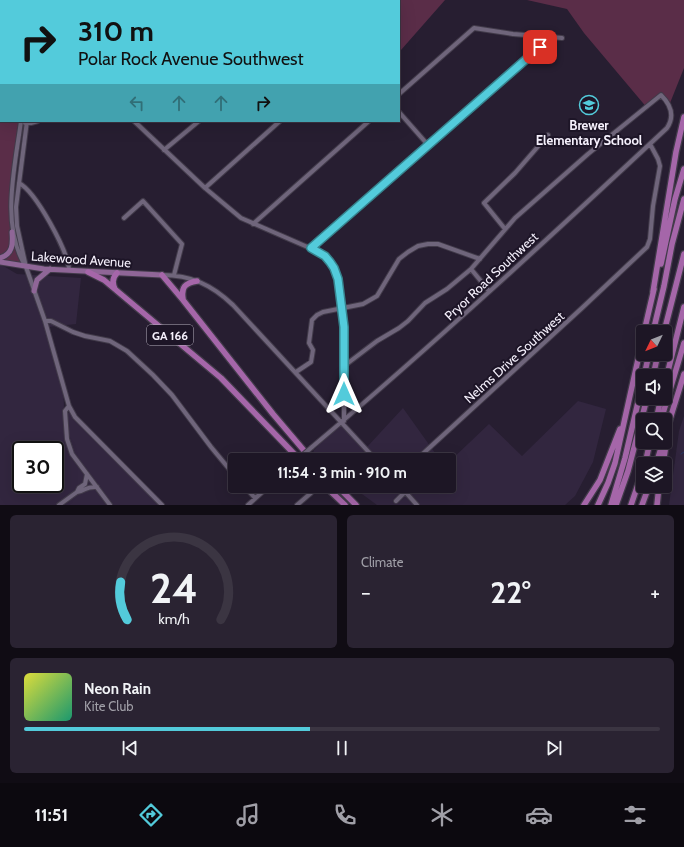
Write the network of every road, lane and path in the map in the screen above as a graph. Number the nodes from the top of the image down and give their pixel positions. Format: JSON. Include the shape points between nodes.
{"nodes":[{"id":1,"x":551,"y":37,"type":"junction"},
{"id":2,"x":562,"y":38,"type":"dead end"},
{"id":3,"x":400,"y":93,"type":"edge"},
{"id":4,"x":400,"y":113,"type":"edge"},
{"id":5,"x":684,"y":117,"type":"edge"},
{"id":6,"x":684,"y":121,"type":"edge"},
{"id":7,"x":21,"y":122,"type":"edge"},
{"id":8,"x":27,"y":122,"type":"edge"},
{"id":9,"x":135,"y":122,"type":"edge"},
{"id":10,"x":198,"y":122,"type":"edge"},
{"id":11,"x":279,"y":122,"type":"edge"},
{"id":12,"x":368,"y":122,"type":"edge"},
{"id":13,"x":548,"y":135,"type":"dead end"},
{"id":14,"x":679,"y":136,"type":"junction"},
{"id":15,"x":650,"y":144,"type":"junction"},
{"id":16,"x":428,"y":145,"type":"junction"},
{"id":17,"x":164,"y":150,"type":"junction"},
{"id":18,"x":684,"y":169,"type":"edge"},
{"id":19,"x":19,"y":183,"type":"junction"},
{"id":20,"x":205,"y":188,"type":"junction"},
{"id":21,"x":684,"y":199,"type":"edge"},
{"id":22,"x":124,"y":218,"type":"dead end"},
{"id":23,"x":253,"y":224,"type":"junction"},
{"id":24,"x":505,"y":229,"type":"junction"},
{"id":25,"x":12,"y":232,"type":"junction"},
{"id":26,"x":311,"y":248,"type":"junction"},
{"id":27,"x":684,"y":254,"type":"edge"},
{"id":28,"x":0,"y":258,"type":"edge"},
{"id":29,"x":480,"y":259,"type":"junction"},
{"id":30,"x":0,"y":262,"type":"edge"},
{"id":31,"x":26,"y":267,"type":"junction"},
{"id":32,"x":50,"y":269,"type":"junction"},
{"id":33,"x":471,"y":269,"type":"junction"},
{"id":34,"x":69,"y":270,"type":"junction"},
{"id":35,"x":88,"y":272,"type":"junction"},
{"id":36,"x":117,"y":273,"type":"junction"},
{"id":37,"x":162,"y":275,"type":"junction"},
{"id":38,"x":174,"y":275,"type":"junction"},
{"id":39,"x":197,"y":281,"type":"junction"},
{"id":40,"x":115,"y":289,"type":"junction"},
{"id":41,"x":34,"y":290,"type":"junction"},
{"id":42,"x":489,"y":292,"type":"junction"},
{"id":43,"x":653,"y":292,"type":"junction"},
{"id":44,"x":183,"y":300,"type":"junction"},
{"id":45,"x":341,"y":307,"type":"junction"},
{"id":46,"x":684,"y":307,"type":"edge"},
{"id":47,"x":45,"y":321,"type":"junction"},
{"id":48,"x":646,"y":325,"type":"edge"},
{"id":49,"x":655,"y":325,"type":"edge"},
{"id":50,"x":666,"y":325,"type":"edge"},
{"id":51,"x":684,"y":343,"type":"edge"},
{"id":52,"x":638,"y":361,"type":"edge"},
{"id":53,"x":344,"y":366,"type":"junction"},
{"id":54,"x":668,"y":369,"type":"edge"},
{"id":55,"x":296,"y":372,"type":"junction"},
{"id":56,"x":684,"y":374,"type":"edge"},
{"id":57,"x":629,"y":400,"type":"junction"},
{"id":58,"x":637,"y":405,"type":"edge"},
{"id":59,"x":645,"y":405,"type":"edge"},
{"id":60,"x":69,"y":406,"type":"junction"},
{"id":61,"x":663,"y":413,"type":"edge"},
{"id":62,"x":672,"y":413,"type":"edge"},
{"id":63,"x":343,"y":422,"type":"junction"},
{"id":64,"x":292,"y":453,"type":"edge"},
{"id":65,"x":306,"y":453,"type":"edge"},
{"id":66,"x":306,"y":453,"type":"edge"},
{"id":67,"x":370,"y":453,"type":"edge"},
{"id":68,"x":424,"y":453,"type":"edge"},
{"id":69,"x":228,"y":468,"type":"edge"},
{"id":70,"x":87,"y":474,"type":"junction"},
{"id":71,"x":97,"y":487,"type":"junction"},
{"id":72,"x":636,"y":490,"type":"edge"},
{"id":73,"x":77,"y":492,"type":"junction"},
{"id":74,"x":250,"y":493,"type":"edge"},
{"id":75,"x":261,"y":493,"type":"edge"},
{"id":76,"x":310,"y":493,"type":"dead end"},
{"id":77,"x":330,"y":493,"type":"edge"},
{"id":78,"x":332,"y":493,"type":"edge"},
{"id":79,"x":344,"y":493,"type":"edge"},
{"id":80,"x":404,"y":493,"type":"edge"},
{"id":81,"x":406,"y":493,"type":"edge"},
{"id":82,"x":646,"y":493,"type":"edge"},
{"id":83,"x":658,"y":493,"type":"edge"},
{"id":84,"x":255,"y":498,"type":"junction"},
{"id":85,"x":396,"y":501,"type":"dead end"},
{"id":86,"x":355,"y":504,"type":"edge"},
{"id":87,"x":59,"y":505,"type":"edge"},
{"id":88,"x":110,"y":505,"type":"edge"},
{"id":89,"x":162,"y":505,"type":"edge"},
{"id":90,"x":248,"y":505,"type":"edge"},
{"id":91,"x":297,"y":505,"type":"edge"},
{"id":92,"x":340,"y":505,"type":"edge"},
{"id":93,"x":345,"y":505,"type":"edge"},
{"id":94,"x":417,"y":505,"type":"edge"},
{"id":95,"x":584,"y":505,"type":"edge"},
{"id":96,"x":597,"y":505,"type":"edge"},
{"id":97,"x":611,"y":505,"type":"edge"},
{"id":98,"x":616,"y":505,"type":"edge"},
{"id":99,"x":631,"y":505,"type":"edge"},
{"id":100,"x":642,"y":505,"type":"edge"},
{"id":101,"x":657,"y":505,"type":"edge"}],
"edges":[{"from":1,"to":2,"type":"street"},
{"from":1,"to":3,"type":"street","via":[[474,28]]},
{"from":1,"to":16,"type":"street"},
{"from":4,"to":16,"type":"street"},
{"from":5,"to":14,"type":"highway"},
{"from":6,"to":14,"type":"highway"},
{"from":7,"to":8,"type":"street"},
{"from":7,"to":25,"type":"street","via":[[10,207]]},
{"from":8,"to":19,"type":"street"},
{"from":9,"to":17,"type":"street"},
{"from":10,"to":17,"type":"street"},
{"from":11,"to":20,"type":"street"},
{"from":12,"to":23,"type":"street"},
{"from":13,"to":24,"type":"street","via":[[515,173],[484,203]]},
{"from":14,"to":43,"type":"highway"},
{"from":15,"to":24,"type":"street","name":"Pryor Road Southwest","via":[[671,119],[670,106],[661,95],[588,154]]},
{"from":15,"to":42,"type":"street","name":"Pryor Road Southwest"},
{"from":15,"to":68,"type":"street","name":"Nelms Drive Southwest","via":[[660,166],[647,247]]},
{"from":16,"to":26,"type":"street"},
{"from":17,"to":20,"type":"street"},
{"from":18,"to":43,"type":"highway"},
{"from":19,"to":31,"type":"street","via":[[17,226]]},
{"from":19,"to":34,"type":"street","via":[[30,192],[45,215],[64,253]]},
{"from":20,"to":23,"type":"street","via":[[241,218]]},
{"from":21,"to":49,"type":"highway"},
{"from":22,"to":38,"type":"street","via":[[143,201],[182,244]]},
{"from":23,"to":26,"type":"street"},
{"from":24,"to":29,"type":"street"},
{"from":25,"to":28,"type":"main road","via":[[11,250]]},
{"from":25,"to":31,"type":"street"},
{"from":26,"to":45,"type":"street","via":[[325,256],[334,268]]},
{"from":27,"to":50,"type":"highway"},
{"from":29,"to":33,"type":"street"},
{"from":29,"to":45,"type":"street","via":[[438,244],[418,246],[399,260],[377,296],[363,304]]},
{"from":30,"to":31,"type":"main road","name":"Lakewood Avenue"},
{"from":31,"to":32,"type":"main road","name":"Lakewood Avenue"},
{"from":31,"to":41,"type":"street"},
{"from":32,"to":34,"type":"main road","name":"Lakewood Avenue"},
{"from":32,"to":41,"type":"main road","via":[[37,280]]},
{"from":33,"to":42,"type":"street"},
{"from":33,"to":53,"type":"street","via":[[448,289],[425,303],[399,328]]},
{"from":34,"to":35,"type":"main road","name":"Lakewood Avenue"},
{"from":35,"to":36,"type":"main road","name":"Lakewood Avenue"},
{"from":35,"to":40,"type":"highway","number":"GA 166","via":[[102,278]]},
{"from":36,"to":37,"type":"main road","name":"Lakewood Avenue"},
{"from":36,"to":40,"type":"highway","via":[[113,280]]},
{"from":37,"to":38,"type":"street"},
{"from":37,"to":44,"type":"highway"},
{"from":38,"to":39,"type":"street"},
{"from":39,"to":44,"type":"highway","via":[[183,287]]},
{"from":39,"to":55,"type":"street","via":[[224,296]]},
{"from":40,"to":64,"type":"highway","number":"GA 166","via":[[221,378]]},
{"from":41,"to":47,"type":"street"},
{"from":42,"to":63,"type":"street","name":"Pryor Road Southwest"},
{"from":43,"to":48,"type":"highway"},
{"from":44,"to":65,"type":"highway"},
{"from":45,"to":53,"type":"street"},
{"from":45,"to":55,"type":"street","via":[[323,312],[312,320],[309,343],[313,350],[311,362]]},
{"from":46,"to":54,"type":"highway"},
{"from":47,"to":60,"type":"street"},
{"from":47,"to":69,"type":"street","via":[[51,321],[85,336],[110,341],[127,351],[172,395]]},
{"from":51,"to":61,"type":"highway"},
{"from":52,"to":57,"type":"highway"},
{"from":53,"to":63,"type":"street"},
{"from":55,"to":63,"type":"street"},
{"from":56,"to":62,"type":"highway"},
{"from":57,"to":95,"type":"highway","via":[[606,465]]},
{"from":57,"to":96,"type":"highway","via":[[615,463]]},
{"from":58,"to":97,"type":"highway"},
{"from":59,"to":98,"type":"highway"},
{"from":60,"to":70,"type":"street","via":[[65,411],[67,439],[75,458]]},
{"from":60,"to":89,"type":"street","via":[[73,415]]},
{"from":63,"to":66,"type":"street","name":"Pryor Road Southwest","bridge":true},
{"from":63,"to":67,"type":"street"},
{"from":70,"to":71,"type":"street"},
{"from":70,"to":73,"type":"street","via":[[86,482]]},
{"from":71,"to":73,"type":"street","via":[[90,486]]},
{"from":71,"to":88,"type":"street"},
{"from":72,"to":99,"type":"highway"},
{"from":73,"to":87,"type":"street"},
{"from":74,"to":84,"type":"street"},
{"from":75,"to":84,"type":"street"},
{"from":76,"to":91,"type":"street"},
{"from":77,"to":92,"type":"highway"},
{"from":78,"to":93,"type":"highway"},
{"from":79,"to":86,"type":"highway"},
{"from":80,"to":85,"type":"street"},
{"from":81,"to":94,"type":"street"},
{"from":82,"to":100,"type":"highway"},
{"from":83,"to":101,"type":"highway"},
{"from":84,"to":90,"type":"street"}]}
